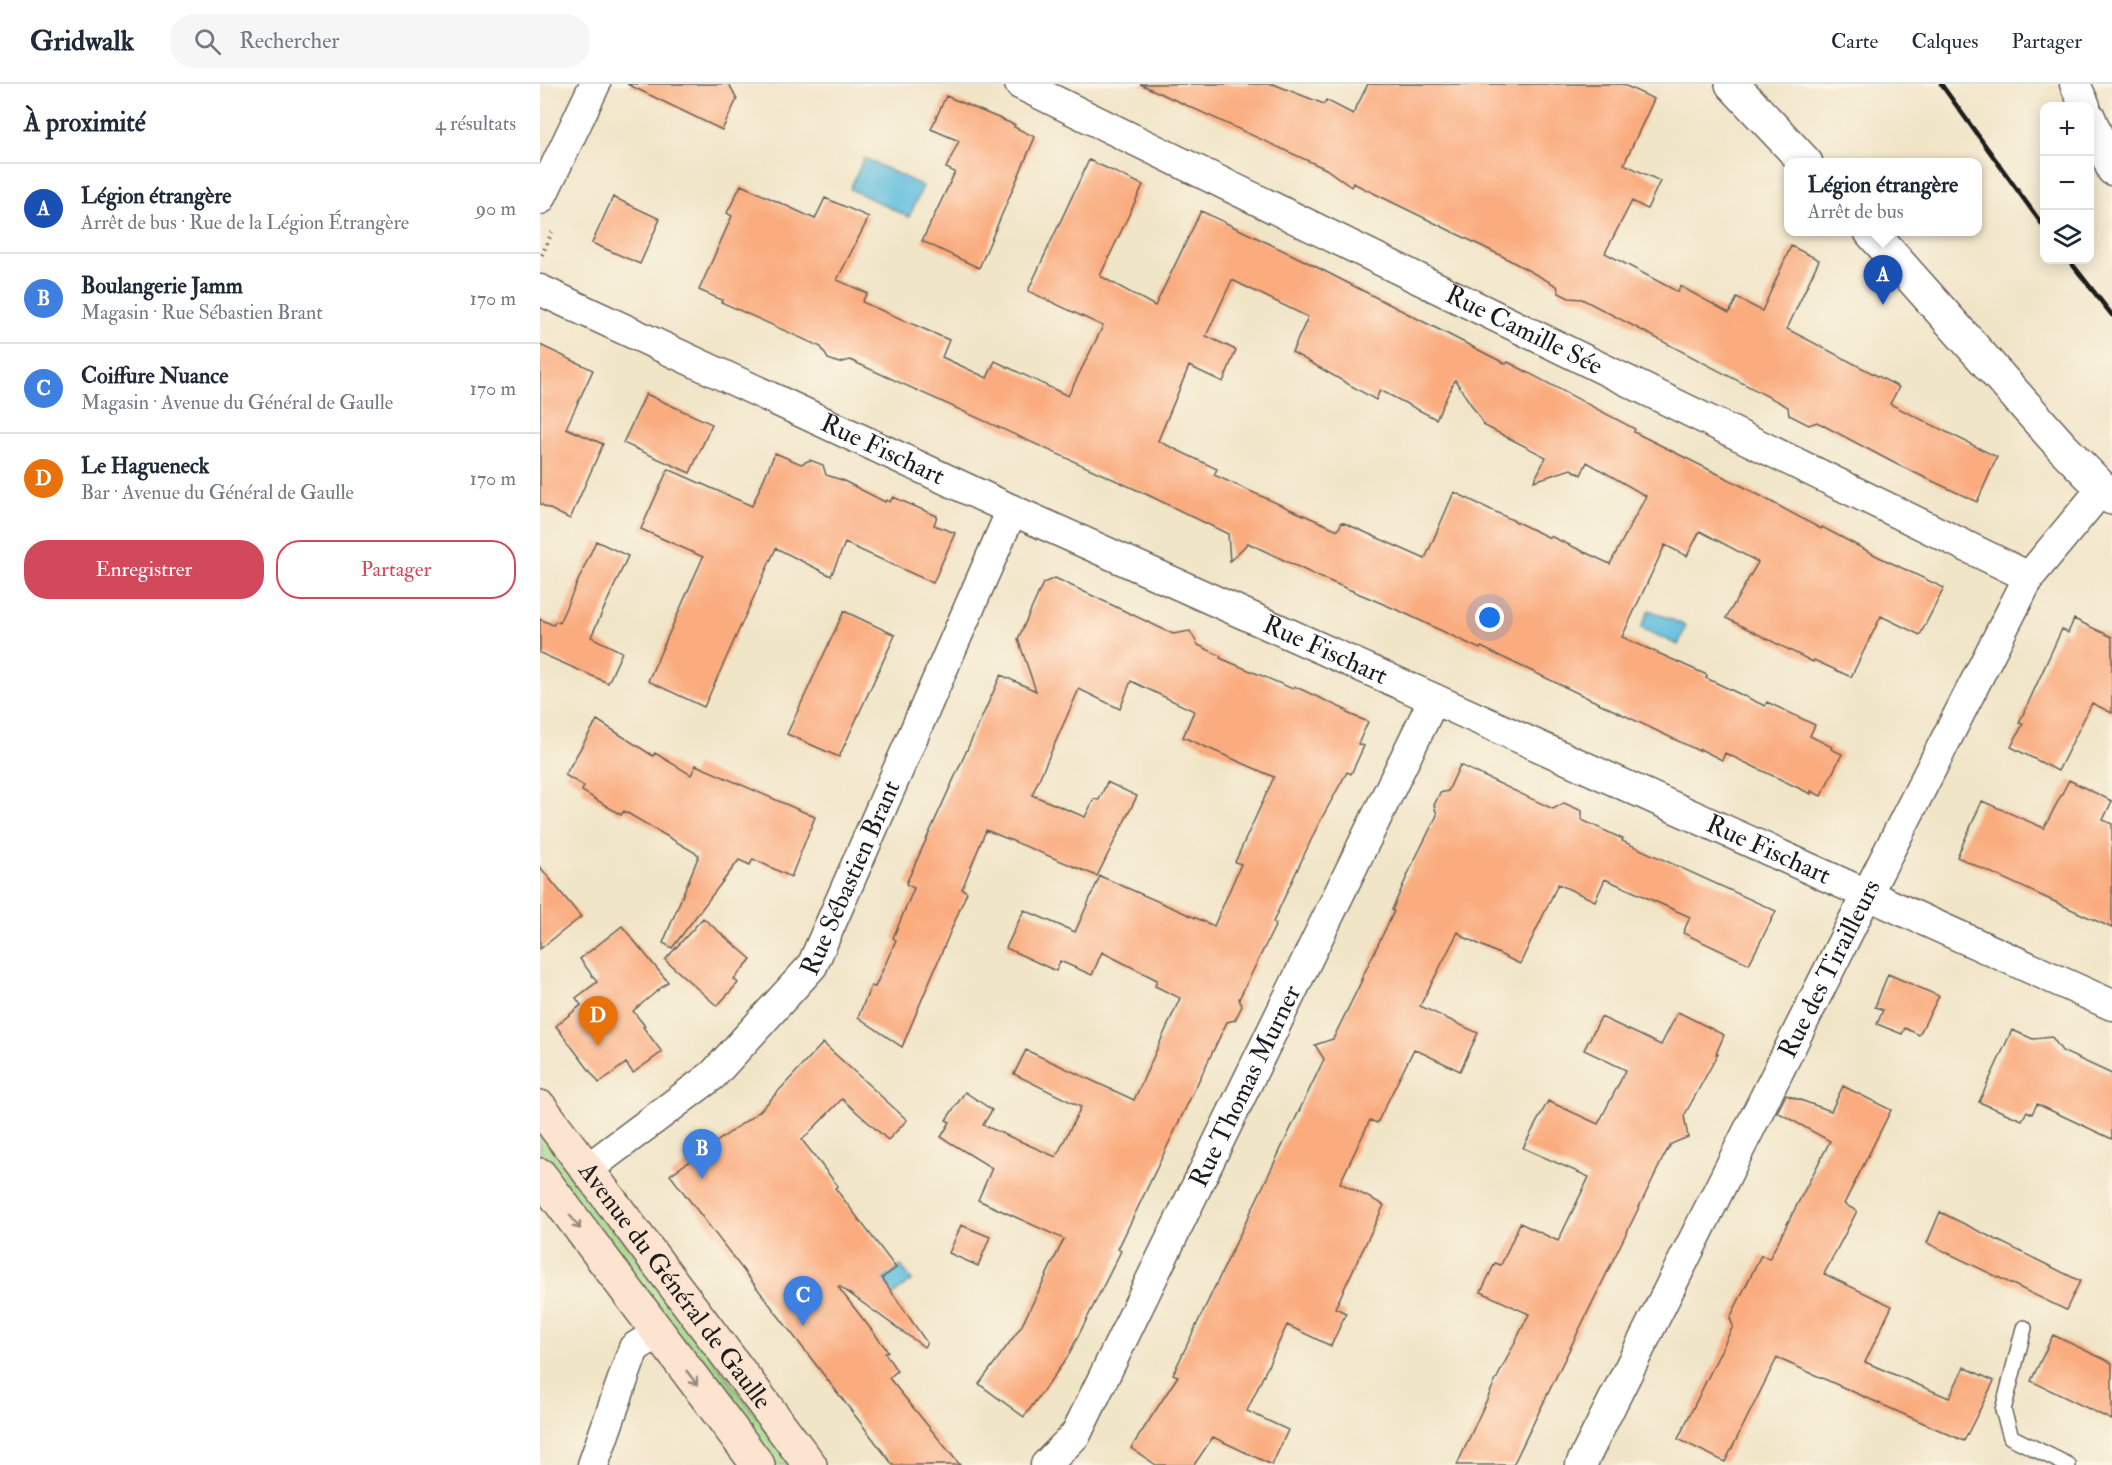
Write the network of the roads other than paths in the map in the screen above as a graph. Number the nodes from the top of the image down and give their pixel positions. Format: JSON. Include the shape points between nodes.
{"nodes":[{"id":1,"x":596,"y":84,"type":"edge"},
{"id":2,"x":1020,"y":84,"type":"edge"},
{"id":3,"x":1732,"y":84,"type":"edge"},
{"id":4,"x":2075,"y":84,"type":"edge"},
{"id":5,"x":2083,"y":102,"type":"edge"},
{"id":6,"x":2094,"y":127,"type":"edge"},
{"id":7,"x":1802,"y":158,"type":"edge"},
{"id":8,"x":2112,"y":170,"type":"edge"},
{"id":9,"x":540,"y":199,"type":"edge"},
{"id":10,"x":1875,"y":236,"type":"edge"},
{"id":11,"x":540,"y":290,"type":"edge"},
{"id":12,"x":2107,"y":494,"type":"edge"},
{"id":13,"x":1012,"y":510,"type":"junction"},
{"id":14,"x":2029,"y":577,"type":"junction"},
{"id":15,"x":1434,"y":699,"type":"junction"},
{"id":16,"x":1866,"y":896,"type":"junction"},
{"id":17,"x":2112,"y":1005,"type":"edge"},
{"id":18,"x":540,"y":1107,"type":"edge"},
{"id":19,"x":586,"y":1170,"type":"junction"},
{"id":20,"x":540,"y":1175,"type":"edge"},
{"id":21,"x":2024,"y":1328,"type":"dead end"},
{"id":22,"x":658,"y":1333,"type":"junction"},
{"id":23,"x":592,"y":1465,"type":"edge"},
{"id":24,"x":758,"y":1465,"type":"edge"},
{"id":25,"x":810,"y":1465,"type":"edge"},
{"id":26,"x":1046,"y":1465,"type":"edge"},
{"id":27,"x":1581,"y":1465,"type":"edge"},
{"id":28,"x":2068,"y":1465,"type":"edge"}],
"edges":[{"from":1,"to":9,"type":"street"},
{"from":2,"to":14,"type":"street","name":"Rue Camille Sée"},
{"from":3,"to":7,"type":"street"},
{"from":4,"to":5,"type":"street"},
{"from":6,"to":8,"type":"street"},
{"from":10,"to":12,"type":"street"},
{"from":11,"to":13,"type":"street","name":"Rue Fischart"},
{"from":12,"to":14,"type":"street","name":"Rue des Tirailleurs"},
{"from":13,"to":15,"type":"street","name":"Rue Fischart"},
{"from":13,"to":19,"type":"street","name":"Rue Sébastien Brant","via":[[812,966],[713,1075]]},
{"from":14,"to":16,"type":"street","name":"Rue des Tirailleurs"},
{"from":15,"to":16,"type":"street","name":"Rue Fischart"},
{"from":15,"to":26,"type":"street","name":"Rue Thomas Murner","via":[[1076,1434]]},
{"from":16,"to":17,"type":"street","name":"Rue Fischart"},
{"from":16,"to":27,"type":"street","name":"Rue des Tirailleurs"},
{"from":18,"to":19,"type":"main road","name":"Avenue du Général de Gaulle"},
{"from":19,"to":25,"type":"main road","name":"Avenue du Général de Gaulle"},
{"from":20,"to":22,"type":"main road","name":"Avenue du Général de Gaulle","one_way":true},
{"from":21,"to":28,"type":"lane","via":[[2003,1410],[2012,1437]]},
{"from":22,"to":23,"type":"street","via":[[634,1348]]},
{"from":22,"to":24,"type":"main road","name":"Avenue du Général de Gaulle","one_way":true}]}
